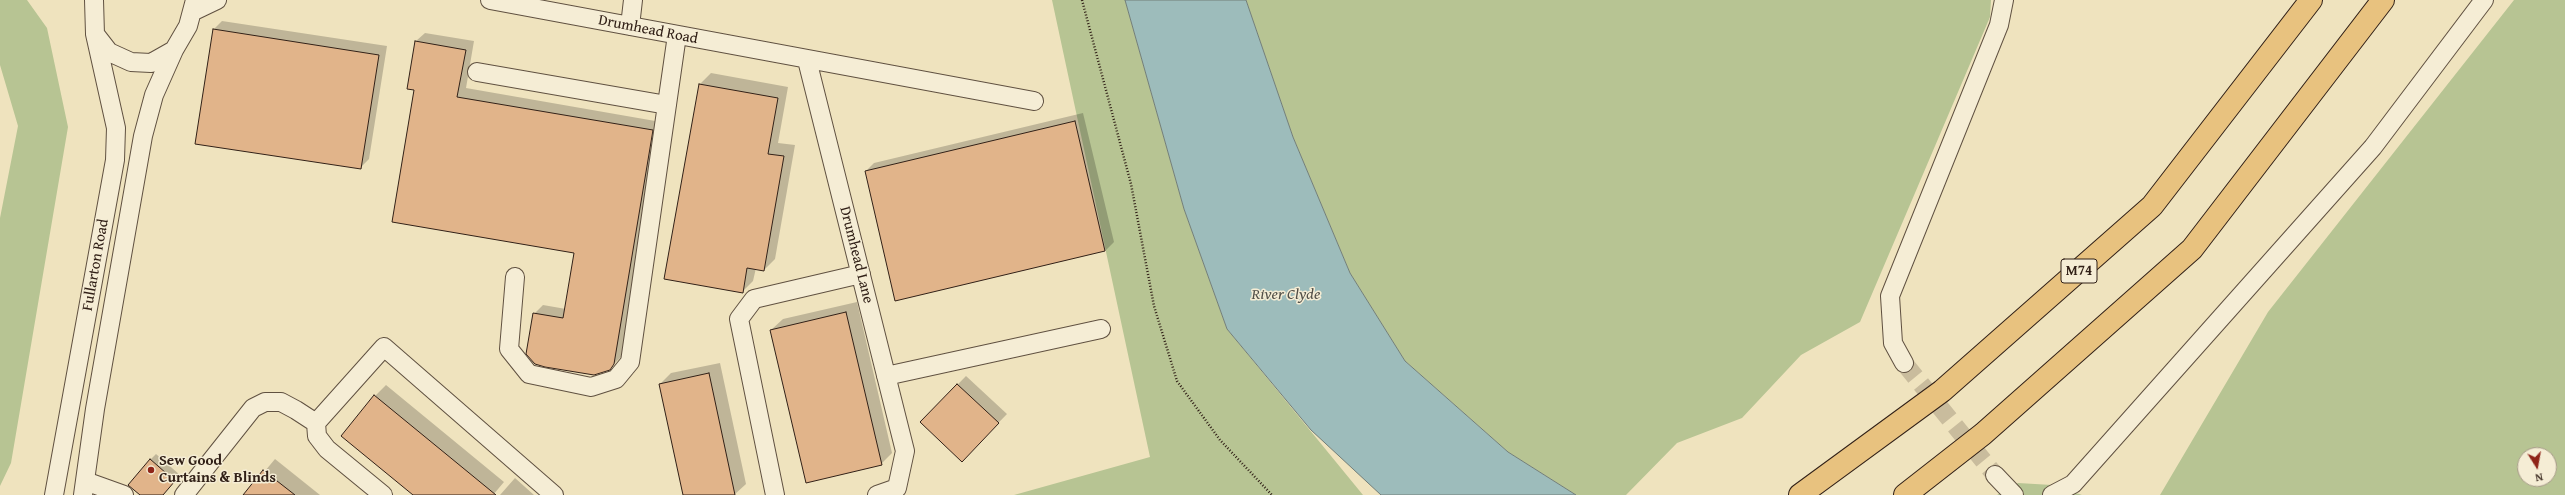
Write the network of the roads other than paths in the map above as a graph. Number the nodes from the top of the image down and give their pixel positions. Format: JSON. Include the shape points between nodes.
{"nodes":[{"id":1,"x":217,"y":0,"type":"edge"},
{"id":2,"x":490,"y":0,"type":"edge"},
{"id":3,"x":569,"y":0,"type":"edge"},
{"id":4,"x":633,"y":0,"type":"edge"},
{"id":5,"x":2004,"y":0,"type":"edge"},
{"id":6,"x":2311,"y":0,"type":"edge"},
{"id":7,"x":2383,"y":0,"type":"edge"},
{"id":8,"x":2484,"y":0,"type":"edge"},
{"id":9,"x":92,"y":2,"type":"edge"},
{"id":10,"x":194,"y":6,"type":"edge"},
{"id":11,"x":548,"y":11,"type":"junction"},
{"id":12,"x":630,"y":26,"type":"junction"},
{"id":13,"x":95,"y":34,"type":"junction"},
{"id":14,"x":677,"y":35,"type":"junction"},
{"id":15,"x":174,"y":50,"type":"junction"},
{"id":16,"x":807,"y":60,"type":"junction"},
{"id":17,"x":477,"y":72,"type":"dead end"},
{"id":18,"x":1034,"y":102,"type":"dead end"},
{"id":19,"x":667,"y":105,"type":"junction"},
{"id":20,"x":861,"y":274,"type":"junction"},
{"id":21,"x":515,"y":277,"type":"dead end"},
{"id":22,"x":1102,"y":329,"type":"dead end"},
{"id":23,"x":1904,"y":362,"type":"tunnel mouth"},
{"id":24,"x":886,"y":376,"type":"junction"},
{"id":25,"x":316,"y":424,"type":"junction"},
{"id":26,"x":1995,"y":475,"type":"tunnel mouth"},
{"id":27,"x":84,"y":488,"type":"edge"},
{"id":28,"x":54,"y":495,"type":"edge"},
{"id":29,"x":124,"y":495,"type":"edge"},
{"id":30,"x":184,"y":495,"type":"edge"},
{"id":31,"x":383,"y":495,"type":"edge"},
{"id":32,"x":554,"y":495,"type":"edge"},
{"id":33,"x":775,"y":495,"type":"edge"},
{"id":34,"x":877,"y":495,"type":"edge"},
{"id":35,"x":1800,"y":495,"type":"edge"},
{"id":36,"x":1905,"y":495,"type":"edge"},
{"id":37,"x":2014,"y":495,"type":"edge"},
{"id":38,"x":2052,"y":495,"type":"edge"}],
"edges":[{"from":1,"to":10,"type":"street"},
{"from":2,"to":11,"type":"street","name":"Drumhead Road"},
{"from":3,"to":11,"type":"street"},
{"from":4,"to":12,"type":"street"},
{"from":5,"to":23,"type":"street","via":[[1999,25],[1890,296],[1893,343]]},
{"from":6,"to":35,"type":"highway","number":"M74","via":[[2152,206],[1942,391]]},
{"from":7,"to":36,"type":"highway","via":[[2192,249],[1984,434]]},
{"from":8,"to":38,"type":"street","via":[[2373,147],[2073,484]]},
{"from":9,"to":13,"type":"street","name":"Fullarton Road"},
{"from":10,"to":15,"type":"street","name":"Fullarton Road","via":[[188,26]]},
{"from":11,"to":12,"type":"street","name":"Drumhead Road"},
{"from":12,"to":14,"type":"street","name":"Drumhead Road"},
{"from":13,"to":15,"type":"street","via":[[109,52],[132,62],[151,63]]},
{"from":13,"to":28,"type":"street","name":"Fullarton Road","via":[[116,128],[115,160]]},
{"from":14,"to":16,"type":"street","name":"Drumhead Road"},
{"from":14,"to":19,"type":"street"},
{"from":15,"to":27,"type":"street","name":"Fullarton Road","via":[[154,95],[143,136],[96,401]]},
{"from":16,"to":18,"type":"street","name":"Drumhead Road"},
{"from":16,"to":20,"type":"street","name":"Drumhead Lane"},
{"from":17,"to":19,"type":"street"},
{"from":19,"to":21,"type":"street","via":[[630,362],[616,379],[590,387],[529,374],[509,349]]},
{"from":20,"to":24,"type":"street","name":"Drumhead Lane"},
{"from":20,"to":33,"type":"street","via":[[754,299],[739,319]]},
{"from":22,"to":24,"type":"street"},
{"from":24,"to":34,"type":"street","name":"Drumhead Lane","via":[[905,451],[897,488]]},
{"from":25,"to":30,"type":"street","via":[[281,402],[265,402],[253,408]]},
{"from":25,"to":31,"type":"street","via":[[317,436],[327,450]]},
{"from":25,"to":32,"type":"street","via":[[384,347]]},
{"from":26,"to":37,"type":"street"},
{"from":27,"to":29,"type":"street"}]}
